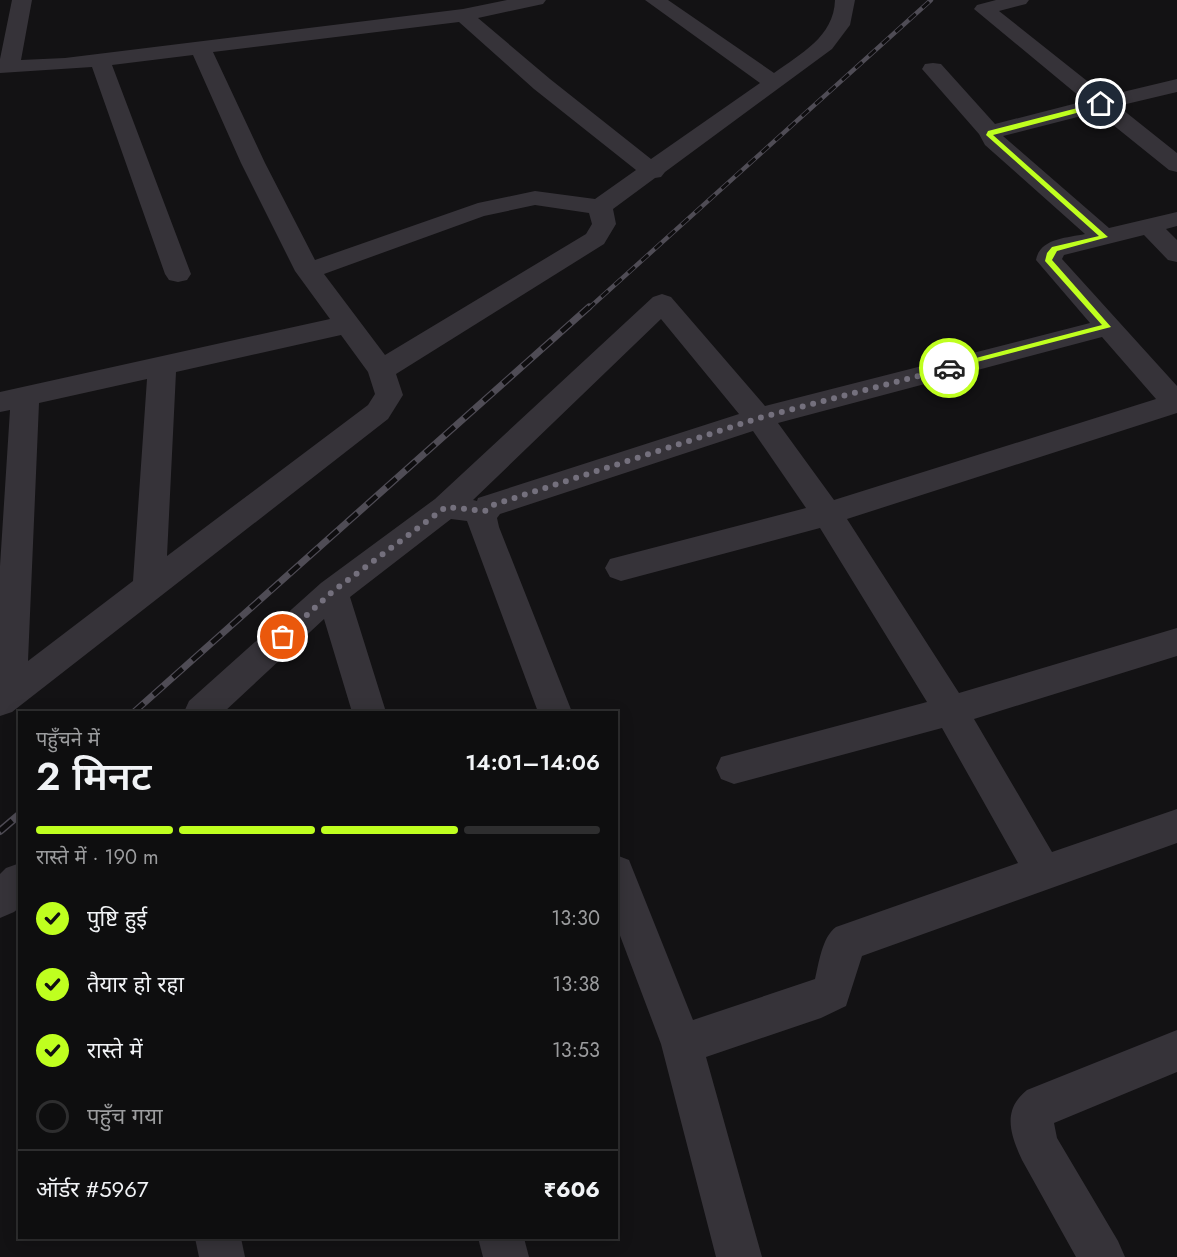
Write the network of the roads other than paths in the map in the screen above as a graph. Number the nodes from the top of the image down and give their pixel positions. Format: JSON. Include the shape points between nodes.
{"nodes":[{"id":1,"x":22,"y":0,"type":"edge"},
{"id":2,"x":536,"y":0,"type":"edge"},
{"id":3,"x":655,"y":0,"type":"edge"},
{"id":4,"x":845,"y":0,"type":"edge"},
{"id":5,"x":1018,"y":0,"type":"edge"},
{"id":6,"x":463,"y":15,"type":"junction"},
{"id":7,"x":200,"y":47,"type":"junction"},
{"id":8,"x":100,"y":60,"type":"junction"},
{"id":9,"x":5,"y":67,"type":"edge"},
{"id":10,"x":933,"y":69,"type":"dead end"},
{"id":11,"x":774,"y":83,"type":"junction"},
{"id":12,"x":1177,"y":85,"type":"edge"},
{"id":13,"x":1101,"y":104,"type":"junction"},
{"id":14,"x":990,"y":132,"type":"junction"},
{"id":15,"x":1177,"y":165,"type":"edge"},
{"id":16,"x":653,"y":172,"type":"junction"},
{"id":17,"x":600,"y":207,"type":"junction"},
{"id":18,"x":1177,"y":219,"type":"edge"},
{"id":19,"x":1149,"y":226,"type":"junction"},
{"id":20,"x":1104,"y":237,"type":"junction"},
{"id":21,"x":1177,"y":254,"type":"edge"},
{"id":22,"x":308,"y":271,"type":"junction"},
{"id":23,"x":178,"y":274,"type":"dead end"},
{"id":24,"x":349,"y":324,"type":"junction"},
{"id":25,"x":1107,"y":327,"type":"junction"},
{"id":26,"x":162,"y":367,"type":"junction"},
{"id":27,"x":381,"y":370,"type":"junction"},
{"id":28,"x":13,"y":400,"type":"edge"},
{"id":29,"x":1176,"y":403,"type":"edge"},
{"id":30,"x":759,"y":418,"type":"junction"},
{"id":31,"x":446,"y":507,"type":"junction"},
{"id":32,"x":485,"y":511,"type":"junction"},
{"id":33,"x":827,"y":514,"type":"junction"},
{"id":34,"x":621,"y":568,"type":"dead end"},
{"id":35,"x":150,"y":587,"type":"junction"},
{"id":36,"x":332,"y":592,"type":"junction"},
{"id":37,"x":1177,"y":642,"type":"edge"},
{"id":38,"x":5,"y":697,"type":"edge"},
{"id":39,"x":202,"y":711,"type":"edge"},
{"id":40,"x":369,"y":711,"type":"edge"},
{"id":41,"x":555,"y":711,"type":"edge"},
{"id":42,"x":951,"y":711,"type":"junction"},
{"id":43,"x":734,"y":768,"type":"dead end"},
{"id":44,"x":1177,"y":826,"type":"edge"},
{"id":45,"x":1044,"y":873,"type":"junction"},
{"id":46,"x":618,"y":878,"type":"edge"},
{"id":47,"x":18,"y":883,"type":"edge"},
{"id":48,"x":0,"y":899,"type":"edge"},
{"id":49,"x":682,"y":1044,"type":"junction"},
{"id":50,"x":1177,"y":1051,"type":"edge"},
{"id":51,"x":218,"y":1239,"type":"edge"},
{"id":52,"x":501,"y":1239,"type":"edge"},
{"id":53,"x":222,"y":1257,"type":"edge"},
{"id":54,"x":506,"y":1257,"type":"edge"},
{"id":55,"x":739,"y":1257,"type":"edge"},
{"id":56,"x":1102,"y":1257,"type":"edge"}],
"edges":[{"from":1,"to":9,"type":"street"},
{"from":2,"to":6,"type":"street"},
{"from":3,"to":11,"type":"street"},
{"from":4,"to":11,"type":"street","via":[[846,13],[837,33]]},
{"from":5,"to":13,"type":"street","via":[[984,9]]},
{"from":6,"to":7,"type":"street"},
{"from":6,"to":16,"type":"street"},
{"from":7,"to":8,"type":"street"},
{"from":7,"to":22,"type":"street"},
{"from":8,"to":9,"type":"street"},
{"from":8,"to":23,"type":"street"},
{"from":10,"to":14,"type":"street"},
{"from":11,"to":16,"type":"street"},
{"from":12,"to":13,"type":"street"},
{"from":13,"to":14,"type":"street"},
{"from":13,"to":15,"type":"street"},
{"from":14,"to":20,"type":"street","via":[[993,140]]},
{"from":16,"to":17,"type":"street"},
{"from":17,"to":22,"type":"street","via":[[535,198],[478,210]]},
{"from":17,"to":27,"type":"street","via":[[604,224],[595,239]]},
{"from":18,"to":19,"type":"street"},
{"from":19,"to":20,"type":"street"},
{"from":19,"to":21,"type":"street"},
{"from":20,"to":25,"type":"street","via":[[1055,249],[1048,261]]},
{"from":22,"to":24,"type":"street"},
{"from":24,"to":26,"type":"street"},
{"from":24,"to":27,"type":"street"},
{"from":25,"to":29,"type":"street"},
{"from":25,"to":30,"type":"street"},
{"from":26,"to":28,"type":"street"},
{"from":26,"to":35,"type":"street"},
{"from":27,"to":35,"type":"street","via":[[389,395],[378,412]]},
{"from":28,"to":38,"type":"street"},
{"from":29,"to":33,"type":"street"},
{"from":30,"to":31,"type":"street","via":[[662,303]]},
{"from":30,"to":32,"type":"street","via":[[490,506]]},
{"from":30,"to":33,"type":"street"},
{"from":31,"to":32,"type":"street"},
{"from":31,"to":36,"type":"street"},
{"from":32,"to":41,"type":"street","via":[[484,527]]},
{"from":33,"to":34,"type":"street"},
{"from":33,"to":42,"type":"street"},
{"from":35,"to":38,"type":"street"},
{"from":36,"to":39,"type":"street"},
{"from":36,"to":40,"type":"street"},
{"from":37,"to":42,"type":"street"},
{"from":42,"to":43,"type":"street"},
{"from":42,"to":45,"type":"street"},
{"from":44,"to":45,"type":"street"},
{"from":45,"to":49,"type":"street","via":[[850,941],[844,945],[832,992]]},
{"from":46,"to":49,"type":"street"},
{"from":47,"to":48,"type":"street"},
{"from":49,"to":55,"type":"street"},
{"from":50,"to":56,"type":"street","via":[[1042,1105],[1031,1114],[1037,1145]]},
{"from":51,"to":53,"type":"street"},
{"from":52,"to":54,"type":"street"}]}
